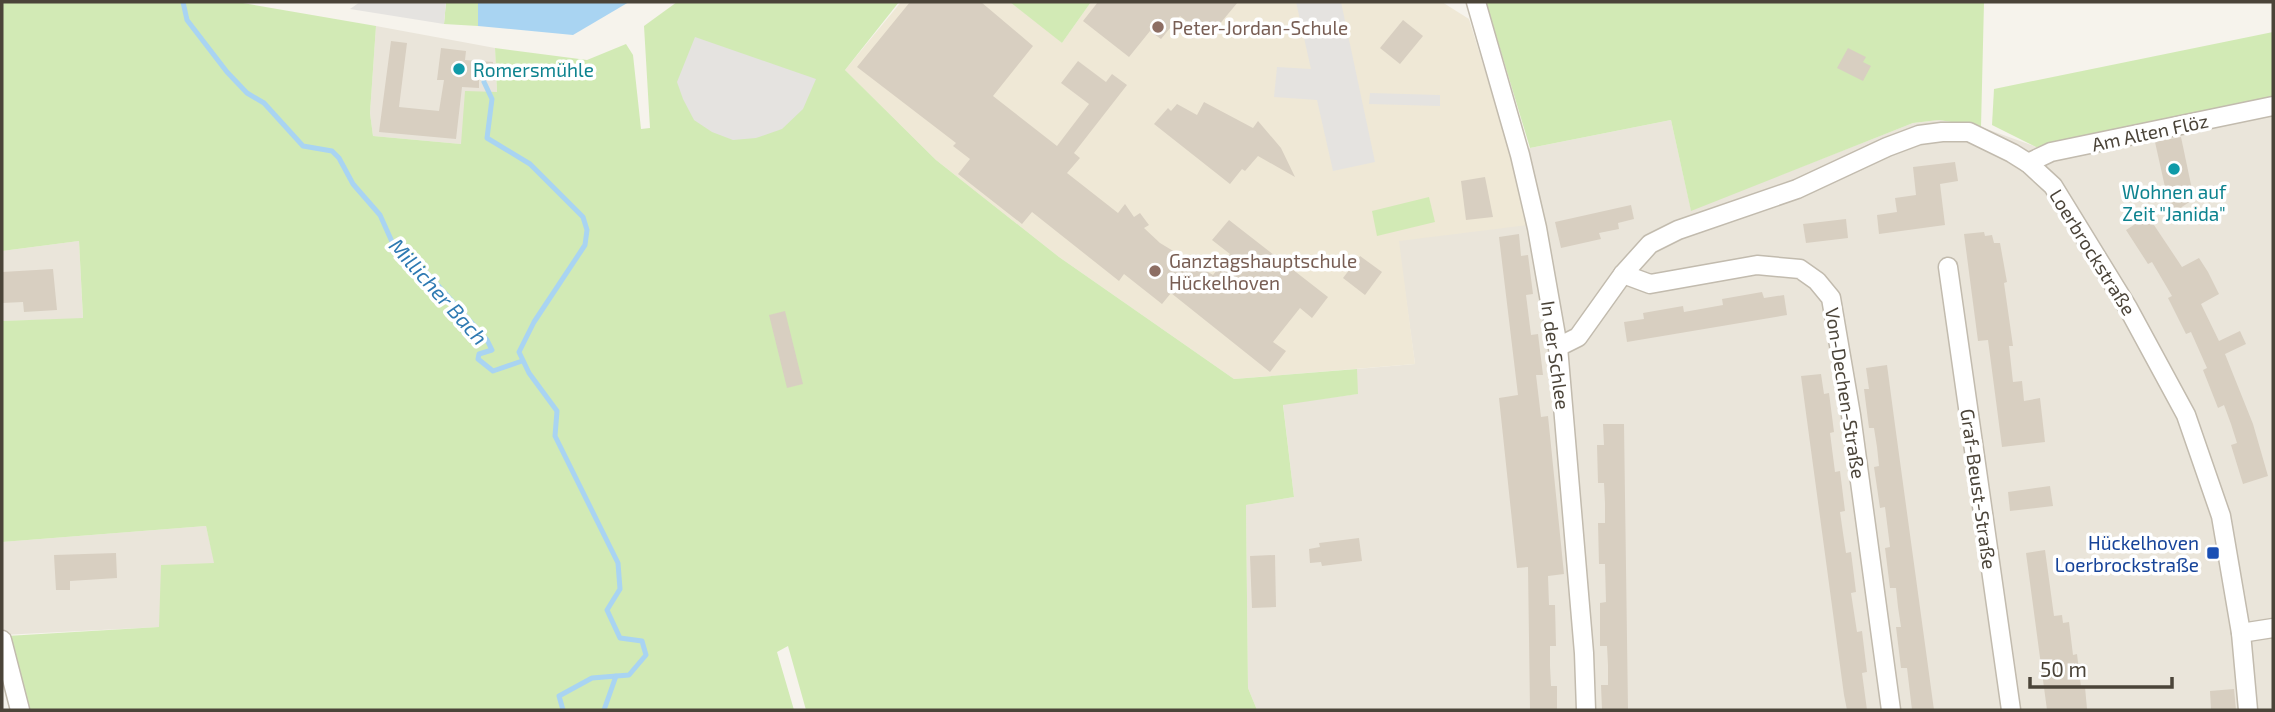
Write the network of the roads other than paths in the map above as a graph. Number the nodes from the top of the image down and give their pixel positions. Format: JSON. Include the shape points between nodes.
{"nodes":[{"id":1,"x":1474,"y":4,"type":"edge"},
{"id":2,"x":2273,"y":106,"type":"edge"},
{"id":3,"x":2028,"y":163,"type":"junction"},
{"id":4,"x":1948,"y":267,"type":"dead end"},
{"id":5,"x":1623,"y":274,"type":"junction"},
{"id":6,"x":1558,"y":347,"type":"junction"},
{"id":7,"x":2273,"y":628,"type":"edge"},
{"id":8,"x":2241,"y":633,"type":"junction"},
{"id":9,"x":2,"y":640,"type":"edge"},
{"id":10,"x":20,"y":710,"type":"edge"},
{"id":11,"x":1586,"y":710,"type":"edge"},
{"id":12,"x":1891,"y":710,"type":"edge"},
{"id":13,"x":2011,"y":710,"type":"edge"},
{"id":14,"x":2248,"y":710,"type":"edge"}],
"edges":[{"from":1,"to":6,"type":"street","name":"In der Schlee","via":[[1521,155]]},
{"from":2,"to":3,"type":"street","name":"Am Alten Flöz","via":[[2051,152]]},
{"from":3,"to":5,"type":"street","name":"Loerbrockstraße","via":[[1969,132],[1919,135],[1797,189],[1678,230],[1650,244]]},
{"from":3,"to":8,"type":"street","name":"Loerbrockstraße","via":[[2053,186],[2091,246],[2186,415],[2221,516]]},
{"from":4,"to":13,"type":"street","name":"Graf-Beust-Straße"},
{"from":5,"to":6,"type":"street","name":"Loerbrockstraße","via":[[1578,337]]},
{"from":5,"to":12,"type":"street","name":"Von-Dechen-Straße","via":[[1650,284],[1757,265],[1800,269],[1832,298]]},
{"from":6,"to":11,"type":"street","name":"In der Schlee"},
{"from":7,"to":8,"type":"street"},
{"from":8,"to":14,"type":"street","name":"Loerbrockstraße"},
{"from":9,"to":10,"type":"street"}]}
